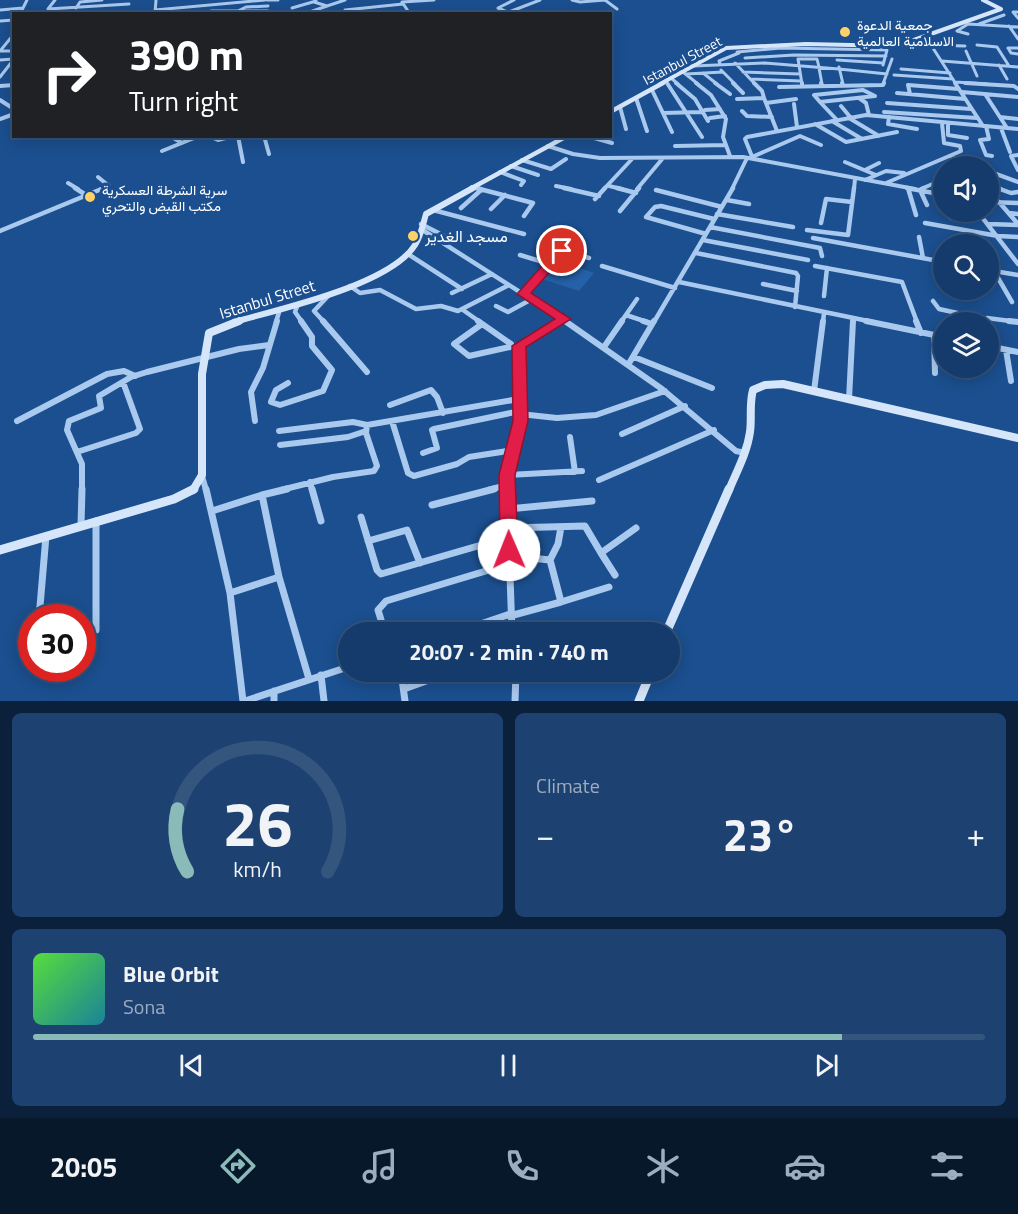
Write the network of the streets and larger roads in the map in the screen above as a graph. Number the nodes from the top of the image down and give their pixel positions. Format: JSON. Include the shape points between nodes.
{"nodes":[{"id":1,"x":27,"y":0,"type":"edge"},
{"id":2,"x":55,"y":0,"type":"edge"},
{"id":3,"x":102,"y":0,"type":"edge"},
{"id":4,"x":117,"y":0,"type":"edge"},
{"id":5,"x":132,"y":0,"type":"edge"},
{"id":6,"x":156,"y":0,"type":"edge"},
{"id":7,"x":266,"y":0,"type":"edge"},
{"id":8,"x":278,"y":0,"type":"edge"},
{"id":9,"x":320,"y":0,"type":"edge"},
{"id":10,"x":345,"y":0,"type":"edge"},
{"id":11,"x":417,"y":0,"type":"edge"},
{"id":12,"x":435,"y":0,"type":"edge"},
{"id":13,"x":514,"y":0,"type":"edge"},
{"id":14,"x":524,"y":0,"type":"edge"},
{"id":15,"x":540,"y":0,"type":"edge"},
{"id":16,"x":572,"y":0,"type":"edge"},
{"id":17,"x":983,"y":0,"type":"edge"},
{"id":18,"x":314,"y":2,"type":"junction"},
{"id":19,"x":402,"y":2,"type":"edge"},
{"id":20,"x":534,"y":2,"type":"junction"},
{"id":21,"x":229,"y":3,"type":"junction"},
{"id":22,"x":129,"y":4,"type":"junction"},
{"id":23,"x":116,"y":5,"type":"junction"},
{"id":24,"x":99,"y":6,"type":"junction"},
{"id":25,"x":267,"y":6,"type":"junction"},
{"id":26,"x":327,"y":6,"type":"junction"},
{"id":27,"x":202,"y":7,"type":"junction"},
{"id":28,"x":261,"y":7,"type":"junction"},
{"id":29,"x":23,"y":8,"type":"junction"},
{"id":30,"x":67,"y":8,"type":"junction"},
{"id":31,"x":76,"y":8,"type":"junction"},
{"id":32,"x":81,"y":8,"type":"junction"},
{"id":33,"x":292,"y":8,"type":"dead end"},
{"id":34,"x":617,"y":9,"type":"dead end"},
{"id":35,"x":0,"y":10,"type":"edge"},
{"id":36,"x":345,"y":10,"type":"dead end"},
{"id":37,"x":210,"y":11,"type":"junction"},
{"id":38,"x":238,"y":11,"type":"junction"},
{"id":39,"x":259,"y":11,"type":"junction"},
{"id":40,"x":21,"y":12,"type":"edge"},
{"id":41,"x":65,"y":12,"type":"edge"},
{"id":42,"x":79,"y":12,"type":"edge"},
{"id":43,"x":98,"y":12,"type":"edge"},
{"id":44,"x":128,"y":12,"type":"edge"},
{"id":45,"x":155,"y":12,"type":"edge"},
{"id":46,"x":190,"y":12,"type":"edge"},
{"id":47,"x":248,"y":12,"type":"joint"},
{"id":48,"x":269,"y":12,"type":"edge"},
{"id":49,"x":310,"y":12,"type":"edge"},
{"id":50,"x":508,"y":12,"type":"edge"},
{"id":51,"x":512,"y":12,"type":"edge"},
{"id":52,"x":1018,"y":12,"type":"edge"},
{"id":53,"x":1004,"y":15,"type":"dead end"},
{"id":54,"x":1018,"y":18,"type":"edge"},
{"id":55,"x":978,"y":25,"type":"junction"},
{"id":56,"x":1009,"y":27,"type":"junction"},
{"id":57,"x":1018,"y":27,"type":"edge"},
{"id":58,"x":968,"y":34,"type":"dead end"},
{"id":59,"x":12,"y":35,"type":"edge"},
{"id":60,"x":0,"y":38,"type":"edge"},
{"id":61,"x":1018,"y":39,"type":"edge"},
{"id":62,"x":12,"y":41,"type":"edge"},
{"id":63,"x":6,"y":42,"type":"junction"},
{"id":64,"x":977,"y":45,"type":"dead end"},
{"id":65,"x":834,"y":46,"type":"junction"},
{"id":66,"x":965,"y":46,"type":"dead end"},
{"id":67,"x":1018,"y":48,"type":"edge"},
{"id":68,"x":0,"y":51,"type":"edge"},
{"id":69,"x":966,"y":51,"type":"dead end"},
{"id":70,"x":739,"y":53,"type":"junction"},
{"id":71,"x":1018,"y":54,"type":"edge"},
{"id":72,"x":836,"y":55,"type":"junction"},
{"id":73,"x":886,"y":56,"type":"junction"},
{"id":74,"x":745,"y":58,"type":"junction"},
{"id":75,"x":892,"y":59,"type":"dead end"},
{"id":76,"x":837,"y":60,"type":"junction"},
{"id":77,"x":12,"y":61,"type":"edge"},
{"id":78,"x":942,"y":61,"type":"junction"},
{"id":79,"x":699,"y":63,"type":"junction"},
{"id":80,"x":752,"y":63,"type":"junction"},
{"id":81,"x":971,"y":63,"type":"junction"},
{"id":82,"x":735,"y":64,"type":"junction"},
{"id":83,"x":705,"y":65,"type":"junction"},
{"id":84,"x":999,"y":65,"type":"junction"},
{"id":85,"x":693,"y":66,"type":"junction"},
{"id":86,"x":799,"y":66,"type":"junction"},
{"id":87,"x":1009,"y":66,"type":"junction"},
{"id":88,"x":7,"y":67,"type":"junction"},
{"id":89,"x":1018,"y":67,"type":"edge"},
{"id":90,"x":0,"y":68,"type":"edge"},
{"id":91,"x":721,"y":68,"type":"junction"},
{"id":92,"x":819,"y":68,"type":"junction"},
{"id":93,"x":839,"y":69,"type":"junction"},
{"id":94,"x":901,"y":69,"type":"dead end"},
{"id":95,"x":860,"y":71,"type":"junction"},
{"id":96,"x":743,"y":72,"type":"junction"},
{"id":97,"x":684,"y":73,"type":"junction"},
{"id":98,"x":703,"y":73,"type":"junction"},
{"id":99,"x":950,"y":73,"type":"junction"},
{"id":100,"x":800,"y":74,"type":"junction"},
{"id":101,"x":887,"y":74,"type":"junction"},
{"id":102,"x":894,"y":75,"type":"dead end"},
{"id":103,"x":736,"y":76,"type":"dead end"},
{"id":104,"x":977,"y":76,"type":"dead end"},
{"id":105,"x":0,"y":77,"type":"edge"},
{"id":106,"x":728,"y":77,"type":"junction"},
{"id":107,"x":671,"y":78,"type":"junction"},
{"id":108,"x":750,"y":79,"type":"junction"},
{"id":109,"x":770,"y":79,"type":"junction"},
{"id":110,"x":954,"y":80,"type":"junction"},
{"id":111,"x":1007,"y":80,"type":"dead end"},
{"id":112,"x":666,"y":81,"type":"junction"},
{"id":113,"x":1014,"y":81,"type":"dead end"},
{"id":114,"x":802,"y":84,"type":"junction"},
{"id":115,"x":822,"y":86,"type":"junction"},
{"id":116,"x":843,"y":86,"type":"junction"},
{"id":117,"x":863,"y":86,"type":"junction"},
{"id":118,"x":1018,"y":88,"type":"edge"},
{"id":119,"x":651,"y":90,"type":"junction"},
{"id":120,"x":725,"y":90,"type":"junction"},
{"id":121,"x":741,"y":91,"type":"joint"},
{"id":122,"x":961,"y":91,"type":"junction"},
{"id":123,"x":897,"y":93,"type":"dead end"},
{"id":124,"x":729,"y":94,"type":"dead end"},
{"id":125,"x":910,"y":94,"type":"junction"},
{"id":126,"x":986,"y":94,"type":"junction"},
{"id":127,"x":1018,"y":96,"type":"edge"},
{"id":128,"x":636,"y":98,"type":"junction"},
{"id":129,"x":764,"y":98,"type":"junction"},
{"id":130,"x":859,"y":98,"type":"junction"},
{"id":131,"x":737,"y":99,"type":"dead end"},
{"id":132,"x":965,"y":99,"type":"junction"},
{"id":133,"x":820,"y":102,"type":"junction"},
{"id":134,"x":766,"y":103,"type":"junction"},
{"id":135,"x":887,"y":103,"type":"dead end"},
{"id":136,"x":841,"y":106,"type":"dead end"},
{"id":137,"x":937,"y":106,"type":"junction"},
{"id":138,"x":620,"y":107,"type":"junction"},
{"id":139,"x":720,"y":109,"type":"junction"},
{"id":140,"x":971,"y":109,"type":"junction"},
{"id":141,"x":612,"y":111,"type":"edge"},
{"id":142,"x":704,"y":111,"type":"junction"},
{"id":143,"x":742,"y":111,"type":"dead end"},
{"id":144,"x":687,"y":112,"type":"junction"},
{"id":145,"x":884,"y":112,"type":"dead end"},
{"id":146,"x":663,"y":113,"type":"junction"},
{"id":147,"x":869,"y":115,"type":"junction"},
{"id":148,"x":724,"y":116,"type":"junction"},
{"id":149,"x":942,"y":116,"type":"junction"},
{"id":150,"x":772,"y":117,"type":"junction"},
{"id":151,"x":889,"y":117,"type":"junction"},
{"id":152,"x":1000,"y":117,"type":"junction"},
{"id":153,"x":849,"y":118,"type":"junction"},
{"id":154,"x":977,"y":118,"type":"junction"},
{"id":155,"x":1018,"y":118,"type":"edge"},
{"id":156,"x":709,"y":119,"type":"joint"},
{"id":157,"x":837,"y":120,"type":"junction"},
{"id":158,"x":916,"y":120,"type":"junction"},
{"id":159,"x":831,"y":121,"type":"junction"},
{"id":160,"x":942,"y":123,"type":"junction"},
{"id":161,"x":948,"y":123,"type":"junction"},
{"id":162,"x":814,"y":124,"type":"junction"},
{"id":163,"x":984,"y":126,"type":"junction"},
{"id":164,"x":797,"y":127,"type":"junction"},
{"id":165,"x":1004,"y":128,"type":"junction"},
{"id":166,"x":626,"y":129,"type":"dead end"},
{"id":167,"x":916,"y":129,"type":"junction"},
{"id":168,"x":1018,"y":129,"type":"edge"},
{"id":169,"x":647,"y":131,"type":"dead end"},
{"id":170,"x":777,"y":131,"type":"junction"},
{"id":171,"x":790,"y":131,"type":"dead end"},
{"id":172,"x":672,"y":132,"type":"dead end"},
{"id":173,"x":897,"y":132,"type":"dead end"},
{"id":174,"x":879,"y":136,"type":"junction"},
{"id":175,"x":702,"y":137,"type":"dead end"},
{"id":176,"x":803,"y":137,"type":"junction"},
{"id":177,"x":173,"y":138,"type":"edge"},
{"id":178,"x":195,"y":138,"type":"edge"},
{"id":179,"x":238,"y":138,"type":"edge"},
{"id":180,"x":265,"y":138,"type":"edge"},
{"id":181,"x":563,"y":138,"type":"edge"},
{"id":182,"x":594,"y":138,"type":"edge"},
{"id":183,"x":919,"y":138,"type":"dead end"},
{"id":184,"x":967,"y":138,"type":"dead end"},
{"id":185,"x":862,"y":139,"type":"junction"},
{"id":186,"x":182,"y":143,"type":"junction"},
{"id":187,"x":612,"y":143,"type":"dead end"},
{"id":188,"x":726,"y":145,"type":"junction"},
{"id":189,"x":821,"y":145,"type":"dead end"},
{"id":190,"x":548,"y":146,"type":"junction"},
{"id":191,"x":675,"y":146,"type":"dead end"},
{"id":192,"x":162,"y":151,"type":"dead end"},
{"id":193,"x":1010,"y":152,"type":"dead end"},
{"id":194,"x":269,"y":154,"type":"dead end"},
{"id":195,"x":1018,"y":155,"type":"edge"},
{"id":196,"x":730,"y":156,"type":"junction"},
{"id":197,"x":949,"y":156,"type":"edge"},
{"id":198,"x":992,"y":156,"type":"dead end"},
{"id":199,"x":663,"y":158,"type":"junction"},
{"id":200,"x":751,"y":158,"type":"junction"},
{"id":201,"x":566,"y":159,"type":"dead end"},
{"id":202,"x":632,"y":159,"type":"junction"},
{"id":203,"x":522,"y":160,"type":"junction"},
{"id":204,"x":243,"y":162,"type":"dead end"},
{"id":205,"x":845,"y":162,"type":"dead end"},
{"id":206,"x":879,"y":163,"type":"dead end"},
{"id":207,"x":933,"y":163,"type":"edge"},
{"id":208,"x":511,"y":166,"type":"junction"},
{"id":209,"x":865,"y":170,"type":"junction"},
{"id":210,"x":1018,"y":170,"type":"edge"},
{"id":211,"x":500,"y":172,"type":"junction"},
{"id":212,"x":906,"y":174,"type":"junction"},
{"id":213,"x":538,"y":175,"type":"dead end"},
{"id":214,"x":876,"y":175,"type":"junction"},
{"id":215,"x":999,"y":175,"type":"edge"},
{"id":216,"x":1002,"y":176,"type":"junction"},
{"id":217,"x":98,"y":177,"type":"dead end"},
{"id":218,"x":999,"y":178,"type":"edge"},
{"id":219,"x":855,"y":179,"type":"junction"},
{"id":220,"x":865,"y":180,"type":"junction"},
{"id":221,"x":1018,"y":182,"type":"edge"},
{"id":222,"x":68,"y":183,"type":"dead end"},
{"id":223,"x":884,"y":183,"type":"junction"},
{"id":224,"x":520,"y":185,"type":"dead end"},
{"id":225,"x":933,"y":185,"type":"edge"},
{"id":226,"x":556,"y":186,"type":"dead end"},
{"id":227,"x":609,"y":186,"type":"junction"},
{"id":228,"x":472,"y":187,"type":"junction"},
{"id":229,"x":908,"y":188,"type":"junction"},
{"id":230,"x":999,"y":188,"type":"edge"},
{"id":231,"x":481,"y":189,"type":"junction"},
{"id":232,"x":656,"y":190,"type":"dead end"},
{"id":233,"x":920,"y":190,"type":"junction"},
{"id":234,"x":1018,"y":192,"type":"edge"},
{"id":235,"x":636,"y":193,"type":"junction"},
{"id":236,"x":933,"y":193,"type":"edge"},
{"id":237,"x":86,"y":195,"type":"junction"},
{"id":238,"x":505,"y":195,"type":"junction"},
{"id":239,"x":597,"y":198,"type":"joint"},
{"id":240,"x":727,"y":200,"type":"junction"},
{"id":241,"x":852,"y":202,"type":"junction"},
{"id":242,"x":999,"y":202,"type":"joint"},
{"id":243,"x":1018,"y":202,"type":"edge"},
{"id":244,"x":750,"y":204,"type":"dead end"},
{"id":245,"x":927,"y":204,"type":"dead end"},
{"id":246,"x":722,"y":207,"type":"junction"},
{"id":247,"x":461,"y":208,"type":"dead end"},
{"id":248,"x":491,"y":209,"type":"dead end"},
{"id":249,"x":433,"y":210,"type":"junction"},
{"id":250,"x":620,"y":210,"type":"dead end"},
{"id":251,"x":1009,"y":213,"type":"junction"},
{"id":252,"x":1018,"y":214,"type":"edge"},
{"id":253,"x":916,"y":215,"type":"dead end"},
{"id":254,"x":524,"y":216,"type":"dead end"},
{"id":255,"x":716,"y":216,"type":"junction"},
{"id":256,"x":820,"y":223,"type":"dead end"},
{"id":257,"x":925,"y":223,"type":"dead end"},
{"id":258,"x":988,"y":224,"type":"joint"},
{"id":259,"x":1018,"y":225,"type":"edge"},
{"id":260,"x":421,"y":227,"type":"junction"},
{"id":261,"x":710,"y":227,"type":"junction"},
{"id":262,"x":793,"y":227,"type":"dead end"},
{"id":263,"x":807,"y":230,"type":"dead end"},
{"id":264,"x":0,"y":231,"type":"edge"},
{"id":265,"x":524,"y":234,"type":"dead end"},
{"id":266,"x":706,"y":234,"type":"junction"},
{"id":267,"x":987,"y":234,"type":"edge"},
{"id":268,"x":996,"y":234,"type":"edge"},
{"id":269,"x":999,"y":236,"type":"edge"},
{"id":270,"x":919,"y":237,"type":"dead end"},
{"id":271,"x":999,"y":237,"type":"edge"},
{"id":272,"x":1018,"y":237,"type":"edge"},
{"id":273,"x":813,"y":238,"type":"dead end"},
{"id":274,"x":703,"y":240,"type":"junction"},
{"id":275,"x":454,"y":241,"type":"dead end"},
{"id":276,"x":543,"y":244,"type":"dead end"},
{"id":277,"x":562,"y":251,"type":"junction"},
{"id":278,"x":696,"y":253,"type":"junction"},
{"id":279,"x":1010,"y":253,"type":"junction"},
{"id":280,"x":408,"y":254,"type":"junction"},
{"id":281,"x":1018,"y":254,"type":"edge"},
{"id":282,"x":520,"y":255,"type":"dead end"},
{"id":283,"x":822,"y":256,"type":"dead end"},
{"id":284,"x":589,"y":258,"type":"dead end"},
{"id":285,"x":923,"y":258,"type":"junction"},
{"id":286,"x":808,"y":260,"type":"dead end"},
{"id":287,"x":933,"y":260,"type":"edge"},
{"id":288,"x":550,"y":264,"type":"junction"},
{"id":289,"x":1018,"y":264,"type":"edge"},
{"id":290,"x":602,"y":266,"type":"dead end"},
{"id":291,"x":815,"y":266,"type":"dead end"},
{"id":292,"x":827,"y":268,"type":"junction"},
{"id":293,"x":999,"y":271,"type":"edge"},
{"id":294,"x":492,"y":274,"type":"junction"},
{"id":295,"x":1018,"y":275,"type":"edge"},
{"id":296,"x":679,"y":282,"type":"junction"},
{"id":297,"x":999,"y":282,"type":"edge"},
{"id":298,"x":763,"y":284,"type":"dead end"},
{"id":299,"x":509,"y":285,"type":"junction"},
{"id":300,"x":350,"y":286,"type":"junction"},
{"id":301,"x":675,"y":288,"type":"junction"},
{"id":302,"x":462,"y":289,"type":"junction"},
{"id":303,"x":797,"y":291,"type":"junction"},
{"id":304,"x":453,"y":293,"type":"dead end"},
{"id":305,"x":330,"y":294,"type":"junction"},
{"id":306,"x":524,"y":294,"type":"junction"},
{"id":307,"x":824,"y":296,"type":"dead end"},
{"id":308,"x":532,"y":299,"type":"junction"},
{"id":309,"x":638,"y":299,"type":"dead end"},
{"id":310,"x":933,"y":301,"type":"dead end"},
{"id":311,"x":1012,"y":302,"type":"dead end"},
{"id":312,"x":298,"y":304,"type":"junction"},
{"id":313,"x":496,"y":306,"type":"dead end"},
{"id":314,"x":795,"y":307,"type":"junction"},
{"id":315,"x":280,"y":309,"type":"junction"},
{"id":316,"x":463,"y":310,"type":"junction"},
{"id":317,"x":953,"y":312,"type":"edge"},
{"id":318,"x":824,"y":313,"type":"junction"},
{"id":319,"x":626,"y":315,"type":"junction"},
{"id":320,"x":564,"y":319,"type":"junction"},
{"id":321,"x":853,"y":319,"type":"junction"},
{"id":322,"x":999,"y":320,"type":"edge"},
{"id":323,"x":1018,"y":322,"type":"edge"},
{"id":324,"x":482,"y":324,"type":"junction"},
{"id":325,"x":652,"y":324,"type":"junction"},
{"id":326,"x":921,"y":333,"type":"junction"},
{"id":327,"x":933,"y":335,"type":"edge"},
{"id":328,"x":269,"y":345,"type":"junction"},
{"id":329,"x":515,"y":346,"type":"junction"},
{"id":330,"x":604,"y":346,"type":"junction"},
{"id":331,"x":999,"y":348,"type":"edge"},
{"id":332,"x":1006,"y":350,"type":"junction"},
{"id":333,"x":1018,"y":352,"type":"edge"},
{"id":334,"x":204,"y":357,"type":"junction"},
{"id":335,"x":634,"y":357,"type":"junction"},
{"id":336,"x":628,"y":365,"type":"junction"},
{"id":337,"x":367,"y":372,"type":"dead end"},
{"id":338,"x":135,"y":376,"type":"junction"},
{"id":339,"x":1011,"y":381,"type":"dead end"},
{"id":340,"x":123,"y":382,"type":"junction"},
{"id":341,"x":288,"y":383,"type":"dead end"},
{"id":342,"x":712,"y":388,"type":"dead end"},
{"id":343,"x":665,"y":391,"type":"junction"},
{"id":344,"x":814,"y":391,"type":"junction"},
{"id":345,"x":519,"y":399,"type":"junction"},
{"id":346,"x":849,"y":399,"type":"junction"},
{"id":347,"x":390,"y":405,"type":"dead end"},
{"id":348,"x":685,"y":406,"type":"junction"},
{"id":349,"x":447,"y":412,"type":"junction"},
{"id":350,"x":520,"y":412,"type":"junction"},
{"id":351,"x":17,"y":421,"type":"dead end"},
{"id":352,"x":255,"y":421,"type":"dead end"},
{"id":353,"x":392,"y":422,"type":"junction"},
{"id":354,"x":454,"y":424,"type":"junction"},
{"id":355,"x":366,"y":428,"type":"junction"},
{"id":356,"x":292,"y":430,"type":"junction"},
{"id":357,"x":714,"y":430,"type":"junction"},
{"id":358,"x":279,"y":431,"type":"dead end"},
{"id":359,"x":622,"y":434,"type":"dead end"},
{"id":360,"x":570,"y":437,"type":"dead end"},
{"id":361,"x":1018,"y":438,"type":"edge"},
{"id":362,"x":292,"y":444,"type":"junction"},
{"id":363,"x":280,"y":445,"type":"dead end"},
{"id":364,"x":514,"y":450,"type":"junction"},
{"id":365,"x":77,"y":452,"type":"junction"},
{"id":366,"x":423,"y":453,"type":"dead end"},
{"id":367,"x":745,"y":453,"type":"junction"},
{"id":368,"x":202,"y":475,"type":"junction"},
{"id":369,"x":507,"y":475,"type":"junction"},
{"id":370,"x":598,"y":480,"type":"dead end"},
{"id":371,"x":310,"y":482,"type":"junction"},
{"id":372,"x":507,"y":485,"type":"junction"},
{"id":373,"x":189,"y":493,"type":"junction"},
{"id":374,"x":262,"y":495,"type":"junction"},
{"id":375,"x":208,"y":499,"type":"junction"},
{"id":376,"x":592,"y":501,"type":"dead end"},
{"id":377,"x":432,"y":505,"type":"dead end"},
{"id":378,"x":508,"y":509,"type":"junction"},
{"id":379,"x":212,"y":511,"type":"junction"},
{"id":380,"x":361,"y":517,"type":"dead end"},
{"id":381,"x":321,"y":520,"type":"dead end"},
{"id":382,"x":96,"y":521,"type":"junction"},
{"id":383,"x":81,"y":525,"type":"junction"},
{"id":384,"x":561,"y":527,"type":"junction"},
{"id":385,"x":636,"y":528,"type":"dead end"},
{"id":386,"x":509,"y":533,"type":"junction"},
{"id":387,"x":45,"y":536,"type":"junction"},
{"id":388,"x":368,"y":541,"type":"junction"},
{"id":389,"x":0,"y":550,"type":"edge"},
{"id":390,"x":601,"y":553,"type":"junction"},
{"id":391,"x":520,"y":557,"type":"dead end"},
{"id":392,"x":550,"y":560,"type":"junction"},
{"id":393,"x":420,"y":563,"type":"junction"},
{"id":394,"x":509,"y":564,"type":"junction"},
{"id":395,"x":615,"y":575,"type":"dead end"},
{"id":396,"x":279,"y":577,"type":"junction"},
{"id":397,"x":609,"y":587,"type":"dead end"},
{"id":398,"x":230,"y":593,"type":"junction"},
{"id":399,"x":561,"y":602,"type":"junction"},
{"id":400,"x":40,"y":604,"type":"edge"},
{"id":401,"x":96,"y":604,"type":"edge"},
{"id":402,"x":510,"y":615,"type":"junction"},
{"id":403,"x":382,"y":622,"type":"edge"},
{"id":404,"x":488,"y":622,"type":"edge"},
{"id":405,"x":511,"y":622,"type":"edge"},
{"id":406,"x":671,"y":622,"type":"edge"},
{"id":407,"x":338,"y":670,"type":"edge"},
{"id":408,"x":321,"y":675,"type":"junction"},
{"id":409,"x":309,"y":679,"type":"junction"},
{"id":410,"x":403,"y":682,"type":"edge"},
{"id":411,"x":423,"y":682,"type":"edge"},
{"id":412,"x":516,"y":682,"type":"edge"},
{"id":413,"x":647,"y":682,"type":"edge"},
{"id":414,"x":404,"y":689,"type":"junction"},
{"id":415,"x":274,"y":691,"type":"junction"},
{"id":416,"x":244,"y":701,"type":"edge"},
{"id":417,"x":274,"y":701,"type":"edge"},
{"id":418,"x":324,"y":701,"type":"edge"},
{"id":419,"x":405,"y":701,"type":"edge"},
{"id":420,"x":515,"y":701,"type":"edge"},
{"id":421,"x":639,"y":701,"type":"edge"}],
"edges":[{"from":1,"to":29,"type":"street"},
{"from":2,"to":30,"type":"street","via":[[48,9]]},
{"from":3,"to":24,"type":"street"},
{"from":3,"to":31,"type":"street","via":[[79,2]]},
{"from":4,"to":23,"type":"street"},
{"from":5,"to":22,"type":"street"},
{"from":6,"to":45,"type":"street"},
{"from":7,"to":8,"type":"street"},
{"from":7,"to":21,"type":"street"},
{"from":7,"to":25,"type":"street"},
{"from":9,"to":18,"type":"street"},
{"from":10,"to":26,"type":"street"},
{"from":11,"to":12,"type":"street"},
{"from":11,"to":19,"type":"street"},
{"from":13,"to":50,"type":"street","via":[[498,8]]},
{"from":14,"to":20,"type":"street"},
{"from":15,"to":20,"type":"street"},
{"from":16,"to":34,"type":"street","via":[[605,0]]},
{"from":17,"to":65,"type":"street","name":"Istanbul Street","via":[[1001,9],[897,46]]},
{"from":18,"to":26,"type":"street"},
{"from":18,"to":33,"type":"street"},
{"from":19,"to":36,"type":"street"},
{"from":20,"to":51,"type":"street"},
{"from":21,"to":27,"type":"street"},
{"from":21,"to":37,"type":"street"},
{"from":22,"to":23,"type":"street"},
{"from":22,"to":44,"type":"street"},
{"from":23,"to":24,"type":"street"},
{"from":24,"to":32,"type":"street"},
{"from":24,"to":43,"type":"street"},
{"from":25,"to":28,"type":"street"},
{"from":25,"to":48,"type":"street"},
{"from":26,"to":49,"type":"street"},
{"from":27,"to":37,"type":"street"},
{"from":27,"to":45,"type":"street"},
{"from":27,"to":46,"type":"street"},
{"from":28,"to":38,"type":"street"},
{"from":28,"to":39,"type":"street"},
{"from":29,"to":35,"type":"street"},
{"from":29,"to":40,"type":"street"},
{"from":30,"to":31,"type":"street"},
{"from":30,"to":41,"type":"street"},
{"from":31,"to":32,"type":"street"},
{"from":32,"to":42,"type":"street"},
{"from":37,"to":38,"type":"street"},
{"from":38,"to":47,"type":"street"},
{"from":39,"to":47,"type":"street"},
{"from":39,"to":48,"type":"street"},
{"from":52,"to":54,"type":"street","via":[[1013,12]]},
{"from":53,"to":55,"type":"street"},
{"from":55,"to":56,"type":"street"},
{"from":55,"to":58,"type":"street","via":[[967,24],[957,31]]},
{"from":56,"to":57,"type":"street"},
{"from":56,"to":61,"type":"street"},
{"from":59,"to":60,"type":"street"},
{"from":59,"to":63,"type":"street"},
{"from":62,"to":63,"type":"street"},
{"from":63,"to":68,"type":"street"},
{"from":64,"to":87,"type":"street","via":[[997,47]]},
{"from":65,"to":70,"type":"street"},
{"from":65,"to":72,"type":"street"},
{"from":65,"to":73,"type":"street","via":[[886,50]]},
{"from":65,"to":79,"type":"street","name":"Istanbul Street","via":[[729,48]]},
{"from":66,"to":78,"type":"street","via":[[932,44]]},
{"from":67,"to":71,"type":"street","via":[[1007,48]]},
{"from":69,"to":81,"type":"street"},
{"from":70,"to":74,"type":"street"},
{"from":70,"to":91,"type":"street","via":[[719,61]]},
{"from":72,"to":73,"type":"street"},
{"from":72,"to":74,"type":"street"},
{"from":72,"to":76,"type":"street"},
{"from":73,"to":76,"type":"street","via":[[883,64]]},
{"from":74,"to":80,"type":"street"},
{"from":75,"to":101,"type":"street"},
{"from":76,"to":93,"type":"street"},
{"from":77,"to":88,"type":"street"},
{"from":78,"to":81,"type":"street"},
{"from":78,"to":99,"type":"street"},
{"from":79,"to":83,"type":"street"},
{"from":79,"to":85,"type":"street","name":"Istanbul Street"},
{"from":80,"to":82,"type":"street"},
{"from":80,"to":86,"type":"street"},
{"from":81,"to":84,"type":"street"},
{"from":81,"to":104,"type":"street"},
{"from":82,"to":91,"type":"street"},
{"from":82,"to":96,"type":"street"},
{"from":83,"to":85,"type":"street"},
{"from":83,"to":91,"type":"street"},
{"from":84,"to":87,"type":"street"},
{"from":84,"to":111,"type":"street"},
{"from":85,"to":97,"type":"street","name":"Istanbul Street"},
{"from":86,"to":92,"type":"street"},
{"from":86,"to":92,"type":"street","via":[[799,59],[815,59]]},
{"from":86,"to":100,"type":"street"},
{"from":87,"to":89,"type":"street"},
{"from":88,"to":90,"type":"street"},
{"from":88,"to":105,"type":"street"},
{"from":91,"to":98,"type":"street"},
{"from":91,"to":106,"type":"street"},
{"from":92,"to":93,"type":"street"},
{"from":92,"to":115,"type":"street"},
{"from":93,"to":95,"type":"street"},
{"from":93,"to":116,"type":"street"},
{"from":94,"to":99,"type":"street"},
{"from":95,"to":101,"type":"street"},
{"from":95,"to":117,"type":"street"},
{"from":96,"to":100,"type":"street"},
{"from":96,"to":108,"type":"street"},
{"from":97,"to":98,"type":"street"},
{"from":97,"to":107,"type":"street","name":"Istanbul Street"},
{"from":97,"to":139,"type":"street","via":[[711,95]]},
{"from":98,"to":120,"type":"street"},
{"from":99,"to":110,"type":"street"},
{"from":100,"to":114,"type":"street"},
{"from":101,"to":117,"type":"street","via":[[884,85]]},
{"from":102,"to":110,"type":"street"},
{"from":103,"to":106,"type":"street"},
{"from":106,"to":121,"type":"street"},
{"from":107,"to":112,"type":"street","name":"Istanbul Street"},
{"from":107,"to":142,"type":"street"},
{"from":108,"to":109,"type":"street"},
{"from":108,"to":129,"type":"street"},
{"from":109,"to":114,"type":"street"},
{"from":109,"to":114,"type":"street","via":[[780,88]]},
{"from":110,"to":118,"type":"street"},
{"from":110,"to":122,"type":"street"},
{"from":112,"to":119,"type":"street","name":"Istanbul Street"},
{"from":112,"to":144,"type":"street"},
{"from":113,"to":118,"type":"street"},
{"from":114,"to":115,"type":"street"},
{"from":115,"to":116,"type":"street"},
{"from":116,"to":117,"type":"street"},
{"from":119,"to":128,"type":"street","name":"Istanbul Street"},
{"from":119,"to":146,"type":"street"},
{"from":120,"to":121,"type":"street"},
{"from":120,"to":124,"type":"street"},
{"from":122,"to":125,"type":"street","via":[[908,85]]},
{"from":122,"to":126,"type":"street"},
{"from":122,"to":132,"type":"street"},
{"from":123,"to":125,"type":"street"},
{"from":125,"to":132,"type":"street"},
{"from":126,"to":127,"type":"street"},
{"from":126,"to":152,"type":"street"},
{"from":128,"to":138,"type":"street","name":"Istanbul Street"},
{"from":128,"to":169,"type":"street"},
{"from":129,"to":131,"type":"street"},
{"from":129,"to":134,"type":"street"},
{"from":130,"to":133,"type":"street"},
{"from":130,"to":133,"type":"street","via":[[875,96],[866,90],[814,94]]},
{"from":130,"to":147,"type":"street","via":[[866,103]]},
{"from":132,"to":140,"type":"street"},
{"from":133,"to":157,"type":"street"},
{"from":134,"to":150,"type":"street"},
{"from":134,"to":164,"type":"street","via":[[795,102]]},
{"from":135,"to":137,"type":"street"},
{"from":136,"to":153,"type":"street"},
{"from":137,"to":140,"type":"street"},
{"from":137,"to":149,"type":"street"},
{"from":138,"to":141,"type":"street","name":"Istanbul Street"},
{"from":138,"to":166,"type":"street"},
{"from":139,"to":142,"type":"street"},
{"from":139,"to":148,"type":"street"},
{"from":140,"to":154,"type":"street"},
{"from":142,"to":144,"type":"street"},
{"from":142,"to":156,"type":"street"},
{"from":143,"to":150,"type":"street","via":[[747,116]]},
{"from":144,"to":146,"type":"street"},
{"from":144,"to":175,"type":"street"},
{"from":145,"to":149,"type":"street"},
{"from":146,"to":172,"type":"street"},
{"from":147,"to":151,"type":"street"},
{"from":147,"to":153,"type":"street"},
{"from":148,"to":156,"type":"street"},
{"from":148,"to":188,"type":"street"},
{"from":149,"to":154,"type":"street"},
{"from":150,"to":170,"type":"street"},
{"from":151,"to":158,"type":"street"},
{"from":151,"to":167,"type":"street","via":[[891,126]]},
{"from":152,"to":155,"type":"street"},
{"from":152,"to":165,"type":"street"},
{"from":153,"to":157,"type":"street"},
{"from":153,"to":174,"type":"street"},
{"from":154,"to":163,"type":"street"},
{"from":157,"to":159,"type":"street"},
{"from":158,"to":160,"type":"street"},
{"from":158,"to":167,"type":"street"},
{"from":159,"to":162,"type":"street"},
{"from":159,"to":185,"type":"street"},
{"from":160,"to":161,"type":"street"},
{"from":160,"to":197,"type":"street","via":[[944,143],[961,147],[959,153]]},
{"from":161,"to":163,"type":"street"},
{"from":161,"to":184,"type":"street","via":[[948,135]]},
{"from":162,"to":164,"type":"street"},
{"from":162,"to":185,"type":"street","via":[[844,141]]},
{"from":163,"to":165,"type":"street"},
{"from":163,"to":198,"type":"street","via":[[989,139],[980,140],[986,155]]},
{"from":164,"to":170,"type":"street"},
{"from":165,"to":168,"type":"street"},
{"from":165,"to":193,"type":"street"},
{"from":167,"to":183,"type":"street"},
{"from":170,"to":200,"type":"street","via":[[745,138]]},
{"from":171,"to":176,"type":"street"},
{"from":173,"to":174,"type":"street"},
{"from":174,"to":185,"type":"street"},
{"from":176,"to":189,"type":"street"},
{"from":176,"to":200,"type":"street"},
{"from":177,"to":186,"type":"street"},
{"from":178,"to":186,"type":"street"},
{"from":179,"to":204,"type":"street"},
{"from":180,"to":194,"type":"street"},
{"from":181,"to":190,"type":"street","name":"Istanbul Street"},
{"from":182,"to":187,"type":"street"},
{"from":186,"to":192,"type":"street"},
{"from":188,"to":191,"type":"street"},
{"from":188,"to":196,"type":"street"},
{"from":190,"to":202,"type":"street","via":[[588,157]]},
{"from":190,"to":203,"type":"street","name":"Istanbul Street"},
{"from":195,"to":210,"type":"street","via":[[1011,156]]},
{"from":196,"to":199,"type":"street"},
{"from":196,"to":200,"type":"street"},
{"from":199,"to":202,"type":"street"},
{"from":199,"to":235,"type":"street"},
{"from":200,"to":219,"type":"street"},
{"from":200,"to":240,"type":"street"},
{"from":201,"to":203,"type":"street","via":[[551,169]]},
{"from":202,"to":227,"type":"street"},
{"from":203,"to":208,"type":"street","name":"Istanbul Street"},
{"from":205,"to":209,"type":"street"},
{"from":206,"to":209,"type":"street"},
{"from":207,"to":212,"type":"street"},
{"from":208,"to":211,"type":"street","name":"Istanbul Street"},
{"from":208,"to":213,"type":"street"},
{"from":209,"to":214,"type":"street"},
{"from":211,"to":224,"type":"street","via":[[524,181]]},
{"from":211,"to":228,"type":"street","name":"Istanbul Street"},
{"from":212,"to":214,"type":"street","via":[[888,171]]},
{"from":212,"to":223,"type":"street"},
{"from":214,"to":220,"type":"street"},
{"from":215,"to":216,"type":"street"},
{"from":216,"to":218,"type":"street"},
{"from":216,"to":221,"type":"street"},
{"from":217,"to":237,"type":"street","via":[[109,185]]},
{"from":219,"to":220,"type":"street"},
{"from":219,"to":241,"type":"street"},
{"from":220,"to":223,"type":"street"},
{"from":222,"to":237,"type":"street"},
{"from":223,"to":229,"type":"street"},
{"from":225,"to":233,"type":"street"},
{"from":226,"to":239,"type":"street"},
{"from":227,"to":235,"type":"street"},
{"from":227,"to":239,"type":"street"},
{"from":228,"to":231,"type":"street"},
{"from":228,"to":249,"type":"street","name":"Istanbul Street"},
{"from":229,"to":233,"type":"street"},
{"from":229,"to":253,"type":"street"},
{"from":230,"to":234,"type":"street"},
{"from":231,"to":238,"type":"street"},
{"from":231,"to":247,"type":"street"},
{"from":232,"to":246,"type":"street"},
{"from":233,"to":236,"type":"street"},
{"from":233,"to":245,"type":"street"},
{"from":235,"to":250,"type":"street"},
{"from":237,"to":264,"type":"street"},
{"from":238,"to":248,"type":"street"},
{"from":238,"to":254,"type":"street","via":[[533,203]]},
{"from":240,"to":244,"type":"street"},
{"from":240,"to":246,"type":"street"},
{"from":241,"to":256,"type":"street","via":[[826,199]]},
{"from":241,"to":263,"type":"street","via":[[846,236]]},
{"from":242,"to":243,"type":"street"},
{"from":242,"to":251,"type":"street"},
{"from":246,"to":255,"type":"street"},
{"from":249,"to":260,"type":"street","name":"Istanbul Street","via":[[423,216]]},
{"from":249,"to":265,"type":"street"},
{"from":251,"to":252,"type":"street"},
{"from":251,"to":259,"type":"street"},
{"from":255,"to":261,"type":"street"},
{"from":255,"to":262,"type":"street"},
{"from":255,"to":266,"type":"street","via":[[661,206],[646,217]]},
{"from":257,"to":267,"type":"street"},
{"from":258,"to":259,"type":"street"},
{"from":258,"to":268,"type":"street"},
{"from":260,"to":275,"type":"street"},
{"from":260,"to":280,"type":"street","name":"Istanbul Street"},
{"from":260,"to":294,"type":"street"},
{"from":261,"to":266,"type":"street"},
{"from":261,"to":283,"type":"street","via":[[820,248]]},
{"from":266,"to":274,"type":"street"},
{"from":269,"to":272,"type":"street"},
{"from":270,"to":285,"type":"street"},
{"from":271,"to":279,"type":"street"},
{"from":273,"to":285,"type":"street"},
{"from":274,"to":278,"type":"street"},
{"from":274,"to":286,"type":"street"},
{"from":276,"to":277,"type":"street"},
{"from":277,"to":284,"type":"street"},
{"from":277,"to":288,"type":"street"},
{"from":278,"to":296,"type":"street"},
{"from":278,"to":303,"type":"street","via":[[796,273]]},
{"from":279,"to":281,"type":"street"},
{"from":279,"to":289,"type":"street"},
{"from":280,"to":300,"type":"street","name":"Istanbul Street","via":[[390,269]]},
{"from":280,"to":302,"type":"street"},
{"from":282,"to":288,"type":"street"},
{"from":285,"to":287,"type":"street"},
{"from":288,"to":306,"type":"street"},
{"from":290,"to":301,"type":"street"},
{"from":291,"to":292,"type":"street"},
{"from":292,"to":307,"type":"street"},
{"from":292,"to":326,"type":"street","via":[[902,282]]},
{"from":293,"to":295,"type":"street"},
{"from":294,"to":299,"type":"street"},
{"from":294,"to":302,"type":"street"},
{"from":296,"to":301,"type":"street"},
{"from":296,"to":314,"type":"street"},
{"from":297,"to":311,"type":"street"},
{"from":298,"to":303,"type":"street"},
{"from":299,"to":306,"type":"street"},
{"from":299,"to":316,"type":"street"},
{"from":300,"to":305,"type":"street","name":"Istanbul Street"},
{"from":300,"to":316,"type":"street","via":[[360,293],[380,290],[416,309],[441,306]]},
{"from":301,"to":325,"type":"street"},
{"from":302,"to":304,"type":"street"},
{"from":303,"to":314,"type":"street"},
{"from":305,"to":312,"type":"street","name":"Istanbul Street"},
{"from":305,"to":337,"type":"street","via":[[314,310]]},
{"from":306,"to":308,"type":"street"},
{"from":308,"to":313,"type":"street","via":[[508,312]]},
{"from":308,"to":320,"type":"street"},
{"from":309,"to":319,"type":"street"},
{"from":310,"to":317,"type":"street","via":[[939,309]]},
{"from":312,"to":315,"type":"street","name":"Istanbul Street"},
{"from":312,"to":341,"type":"street","via":[[295,312],[332,374],[323,391],[274,405],[271,402],[276,390]]},
{"from":314,"to":318,"type":"street"},
{"from":315,"to":328,"type":"street"},
{"from":315,"to":334,"type":"street","name":"Istanbul Street","via":[[214,329],[207,338]]},
{"from":316,"to":324,"type":"street"},
{"from":318,"to":321,"type":"street"},
{"from":318,"to":344,"type":"street"},
{"from":319,"to":325,"type":"street"},
{"from":319,"to":330,"type":"street"},
{"from":320,"to":329,"type":"street"},
{"from":320,"to":330,"type":"street"},
{"from":321,"to":326,"type":"street"},
{"from":321,"to":346,"type":"street"},
{"from":322,"to":323,"type":"street"},
{"from":324,"to":329,"type":"street"},
{"from":324,"to":329,"type":"street","via":[[454,344],[472,356]]},
{"from":325,"to":335,"type":"street"},
{"from":326,"to":327,"type":"street"},
{"from":328,"to":334,"type":"street"},
{"from":328,"to":352,"type":"street","via":[[250,392]]},
{"from":329,"to":345,"type":"street"},
{"from":330,"to":336,"type":"street"},
{"from":331,"to":332,"type":"street"},
{"from":332,"to":333,"type":"street"},
{"from":332,"to":339,"type":"street"},
{"from":334,"to":338,"type":"street"},
{"from":334,"to":368,"type":"street","name":"Istanbul Street"},
{"from":335,"to":336,"type":"street"},
{"from":335,"to":342,"type":"street"},
{"from":336,"to":343,"type":"street"},
{"from":338,"to":340,"type":"street"},
{"from":338,"to":351,"type":"street","via":[[114,372]]},
{"from":340,"to":365,"type":"street","via":[[99,396],[101,408],[67,425]]},
{"from":340,"to":365,"type":"street","via":[[140,429]]},
{"from":343,"to":348,"type":"street"},
{"from":343,"to":350,"type":"street","via":[[596,415],[556,418]]},
{"from":344,"to":346,"type":"street"},
{"from":344,"to":367,"type":"street","via":[[783,384],[753,390]]},
{"from":345,"to":349,"type":"street"},
{"from":345,"to":350,"type":"street"},
{"from":346,"to":361,"type":"street"},
{"from":347,"to":349,"type":"street","via":[[431,390]]},
{"from":348,"to":357,"type":"street"},
{"from":348,"to":359,"type":"street"},
{"from":349,"to":353,"type":"street"},
{"from":349,"to":354,"type":"street"},
{"from":350,"to":354,"type":"street"},
{"from":350,"to":364,"type":"street"},
{"from":353,"to":355,"type":"street"},
{"from":353,"to":364,"type":"street","via":[[408,473],[414,476],[469,457]]},
{"from":354,"to":366,"type":"street","via":[[432,430],[438,447]]},
{"from":355,"to":356,"type":"street","via":[[353,423]]},
{"from":355,"to":362,"type":"street","via":[[348,437]]},
{"from":355,"to":371,"type":"street","via":[[376,470]]},
{"from":356,"to":358,"type":"street"},
{"from":356,"to":362,"type":"street"},
{"from":357,"to":367,"type":"street","via":[[736,451]]},
{"from":357,"to":370,"type":"street"},
{"from":360,"to":369,"type":"street","via":[[578,472]]},
{"from":362,"to":363,"type":"street"},
{"from":364,"to":369,"type":"street"},
{"from":365,"to":383,"type":"street","via":[[82,472]]},
{"from":367,"to":406,"type":"street"},
{"from":368,"to":373,"type":"street"},
{"from":368,"to":375,"type":"street"},
{"from":369,"to":372,"type":"street"},
{"from":371,"to":374,"type":"street"},
{"from":371,"to":381,"type":"street"},
{"from":372,"to":377,"type":"street"},
{"from":372,"to":378,"type":"street"},
{"from":373,"to":375,"type":"street"},
{"from":373,"to":382,"type":"street"},
{"from":374,"to":379,"type":"street"},
{"from":374,"to":396,"type":"street"},
{"from":375,"to":379,"type":"street"},
{"from":376,"to":378,"type":"street"},
{"from":378,"to":386,"type":"street"},
{"from":379,"to":398,"type":"street"},
{"from":380,"to":388,"type":"street"},
{"from":382,"to":383,"type":"street"},
{"from":382,"to":401,"type":"street"},
{"from":383,"to":387,"type":"street"},
{"from":384,"to":386,"type":"street"},
{"from":384,"to":390,"type":"street","via":[[585,526]]},
{"from":384,"to":392,"type":"street"},
{"from":385,"to":390,"type":"street"},
{"from":386,"to":393,"type":"street"},
{"from":386,"to":394,"type":"street"},
{"from":387,"to":389,"type":"street"},
{"from":387,"to":400,"type":"street"},
{"from":388,"to":393,"type":"street","via":[[407,530]]},
{"from":388,"to":393,"type":"street","via":[[378,573]]},
{"from":390,"to":395,"type":"street"},
{"from":391,"to":392,"type":"street"},
{"from":392,"to":399,"type":"street"},
{"from":394,"to":402,"type":"street"},
{"from":394,"to":403,"type":"street","via":[[386,601],[378,610]]},
{"from":396,"to":398,"type":"street"},
{"from":396,"to":409,"type":"street"},
{"from":397,"to":399,"type":"street"},
{"from":398,"to":416,"type":"street"},
{"from":399,"to":402,"type":"street"},
{"from":402,"to":404,"type":"street"},
{"from":402,"to":405,"type":"street"},
{"from":407,"to":408,"type":"street"},
{"from":408,"to":409,"type":"street"},
{"from":408,"to":418,"type":"street"},
{"from":409,"to":415,"type":"street"},
{"from":410,"to":414,"type":"street"},
{"from":411,"to":414,"type":"street"},
{"from":412,"to":420,"type":"street"},
{"from":413,"to":421,"type":"street"},
{"from":414,"to":419,"type":"street"},
{"from":415,"to":416,"type":"street"},
{"from":415,"to":417,"type":"street"}]}
